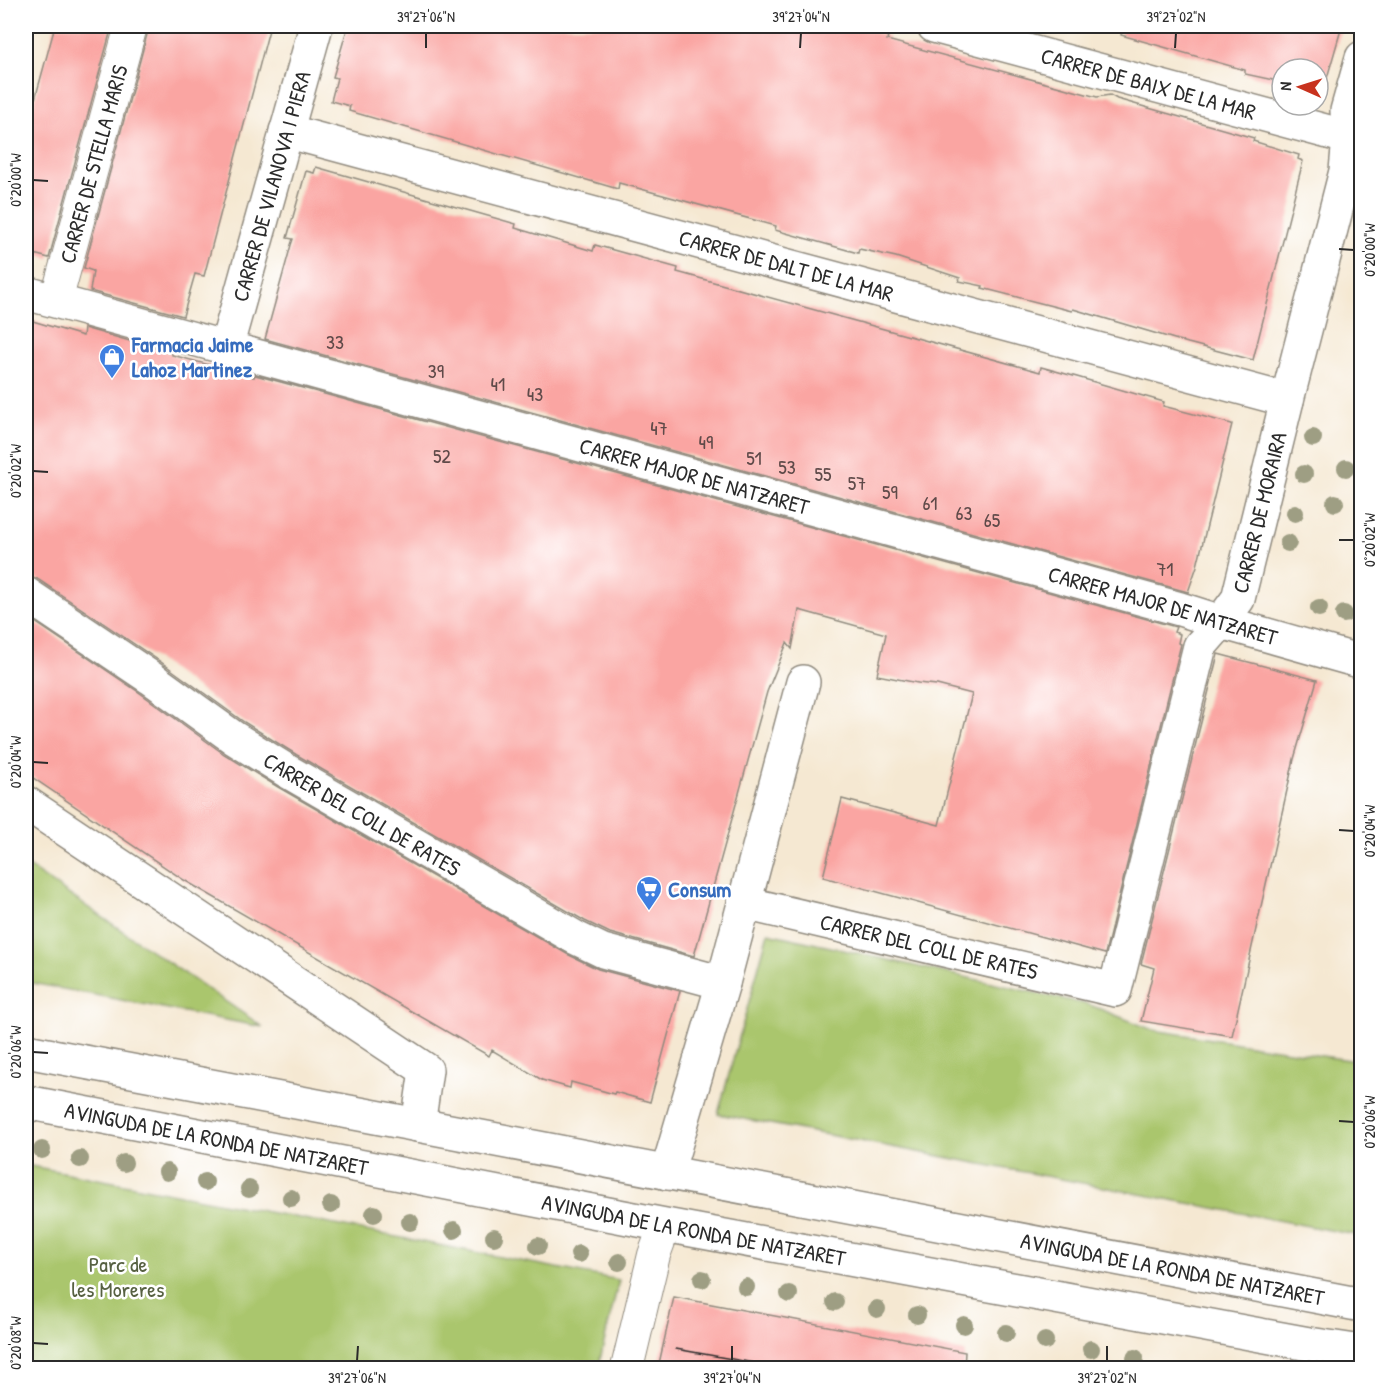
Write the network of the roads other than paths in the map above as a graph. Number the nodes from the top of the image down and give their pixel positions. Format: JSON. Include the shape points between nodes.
{"nodes":[{"id":1,"x":130,"y":26,"type":"edge"},
{"id":2,"x":316,"y":26,"type":"edge"},
{"id":3,"x":934,"y":26,"type":"edge"},
{"id":4,"x":1362,"y":58,"type":"edge"},
{"id":5,"x":286,"y":131,"type":"junction"},
{"id":6,"x":1355,"y":140,"type":"edge"},
{"id":7,"x":26,"y":293,"type":"edge"},
{"id":8,"x":57,"y":301,"type":"junction"},
{"id":9,"x":226,"y":348,"type":"junction"},
{"id":10,"x":1287,"y":400,"type":"junction"},
{"id":11,"x":26,"y":594,"type":"edge"},
{"id":12,"x":1221,"y":622,"type":"junction"},
{"id":13,"x":1362,"y":662,"type":"edge"},
{"id":14,"x":803,"y":682,"type":"dead end"},
{"id":15,"x":26,"y":803,"type":"edge"},
{"id":16,"x":744,"y":903,"type":"junction"},
{"id":17,"x":723,"y":983,"type":"junction"},
{"id":18,"x":1115,"y":990,"type":"joint"},
{"id":19,"x":26,"y":1051,"type":"edge"},
{"id":20,"x":26,"y":1102,"type":"edge"},
{"id":21,"x":418,"y":1125,"type":"junction"},
{"id":22,"x":667,"y":1173,"type":"junction"},
{"id":23,"x":665,"y":1225,"type":"junction"},
{"id":24,"x":1362,"y":1305,"type":"edge"},
{"id":25,"x":1362,"y":1352,"type":"edge"},
{"id":26,"x":627,"y":1368,"type":"edge"}],
"edges":[{"from":1,"to":8,"type":"street","name":"CARRER DE STELLA MARIS"},
{"from":2,"to":5,"type":"street","name":"CARRER DE VILANOVA I PIERA"},
{"from":3,"to":6,"type":"street","name":"CARRER DE BAIX DE LA MAR"},
{"from":4,"to":6,"type":"street","name":"CARRER DE MORAIRA","via":[[1347,111]]},
{"from":5,"to":9,"type":"street","name":"CARRER DE VILANOVA I PIERA"},
{"from":5,"to":10,"type":"street","name":"CARRER DE DALT DE LA MAR"},
{"from":6,"to":10,"type":"street","name":"CARRER DE MORAIRA"},
{"from":7,"to":8,"type":"street","name":"CARRER MAJOR DE NATZARET"},
{"from":8,"to":9,"type":"street","name":"CARRER MAJOR DE NATZARET"},
{"from":9,"to":12,"type":"street","name":"CARRER MAJOR DE NATZARET"},
{"from":10,"to":12,"type":"street","name":"CARRER DE MORAIRA","via":[[1238,599]]},
{"from":11,"to":17,"type":"street","name":"CARRER DEL COLL DE RATES","via":[[234,738],[576,938],[603,951]]},
{"from":12,"to":13,"type":"street","name":"CARRER MAJOR DE NATZARET"},
{"from":12,"to":18,"type":"street","name":"CARRER DE MORAIRA","via":[[1200,646]]},
{"from":14,"to":16,"type":"street"},
{"from":15,"to":21,"type":"street","via":[[426,1070]]},
{"from":16,"to":17,"type":"street"},
{"from":16,"to":18,"type":"street","name":"CARRER DEL COLL DE RATES"},
{"from":17,"to":22,"type":"street"},
{"from":19,"to":21,"type":"street","name":"AVINGUDA DE LA RONDA DE NATZARET"},
{"from":20,"to":23,"type":"street","name":"AVINGUDA DE LA RONDA DE NATZARET"},
{"from":21,"to":22,"type":"street","name":"AVINGUDA DE LA RONDA DE NATZARET"},
{"from":22,"to":24,"type":"street","name":"AVINGUDA DE LA RONDA DE NATZARET"},
{"from":23,"to":25,"type":"street","name":"AVINGUDA DE LA RONDA DE NATZARET"},
{"from":23,"to":26,"type":"street"}]}
